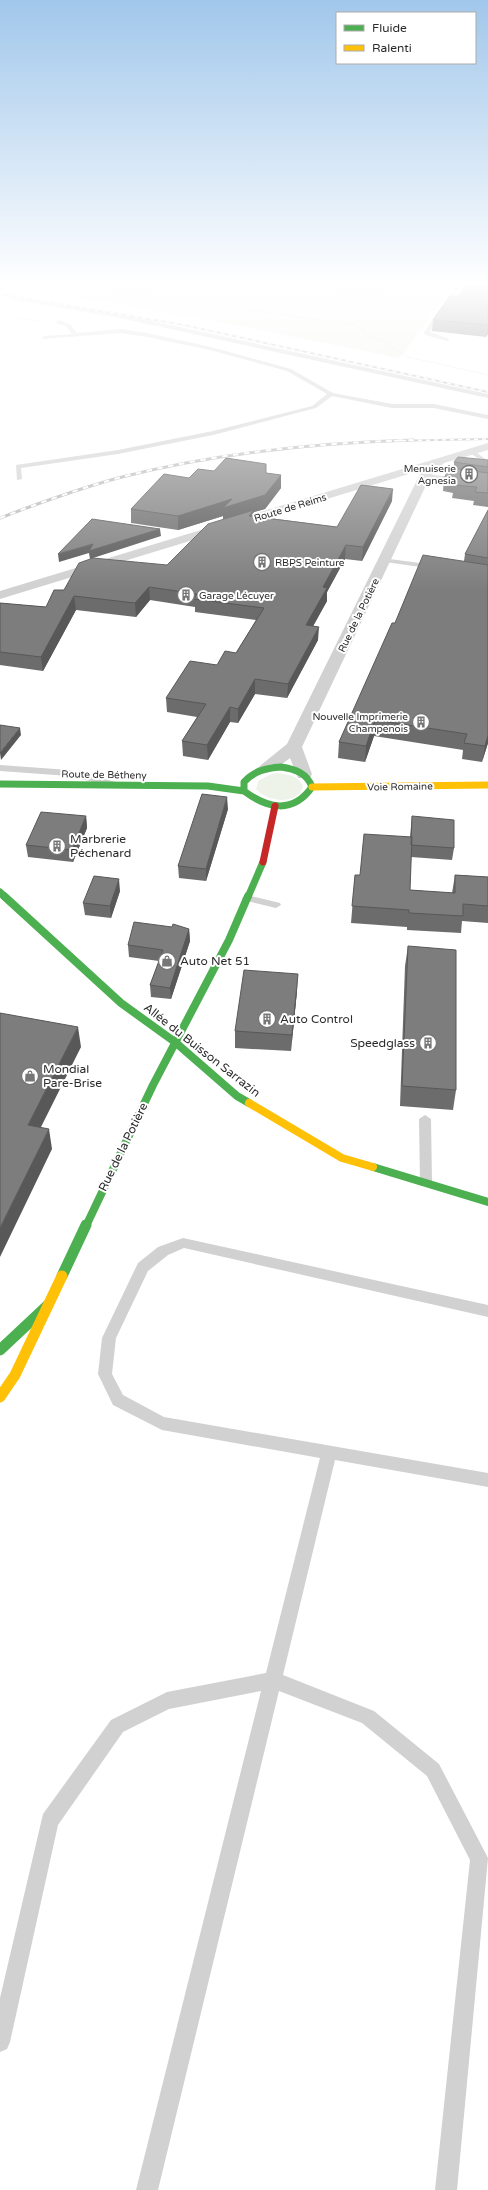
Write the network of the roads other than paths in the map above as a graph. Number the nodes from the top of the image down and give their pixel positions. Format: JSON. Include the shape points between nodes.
{"nodes":[{"id":1,"x":319,"y":387,"type":"edge"},
{"id":2,"x":447,"y":387,"type":"edge"},
{"id":3,"x":331,"y":394,"type":"junction"},
{"id":4,"x":488,"y":396,"type":"edge"},
{"id":5,"x":488,"y":417,"type":"edge"},
{"id":6,"x":488,"y":446,"type":"edge"},
{"id":7,"x":471,"y":451,"type":"junction"},
{"id":8,"x":440,"y":462,"type":"junction"},
{"id":9,"x":488,"y":464,"type":"edge"},
{"id":10,"x":409,"y":470,"type":"junction"},
{"id":11,"x":425,"y":476,"type":"junction"},
{"id":12,"x":19,"y":479,"type":"dead end"},
{"id":13,"x":488,"y":483,"type":"edge"},
{"id":14,"x":385,"y":560,"type":"junction"},
{"id":15,"x":442,"y":568,"type":"edge"},
{"id":16,"x":0,"y":595,"type":"edge"},
{"id":17,"x":294,"y":747,"type":"junction"},
{"id":18,"x":0,"y":768,"type":"edge"},
{"id":19,"x":264,"y":769,"type":"junction"},
{"id":20,"x":247,"y":777,"type":"junction"},
{"id":21,"x":308,"y":781,"type":"junction"},
{"id":22,"x":0,"y":784,"type":"edge"},
{"id":23,"x":116,"y":784,"type":"junction"},
{"id":24,"x":488,"y":785,"type":"edge"},
{"id":25,"x":208,"y":786,"type":"junction"},
{"id":26,"x":244,"y":791,"type":"junction"},
{"id":27,"x":275,"y":806,"type":"junction"},
{"id":28,"x":0,"y":892,"type":"edge"},
{"id":29,"x":248,"y":898,"type":"junction"},
{"id":30,"x":276,"y":905,"type":"dead end"},
{"id":31,"x":175,"y":1042,"type":"junction"},
{"id":32,"x":425,"y":1119,"type":"dead end"},
{"id":33,"x":426,"y":1183,"type":"junction"},
{"id":34,"x":488,"y":1202,"type":"edge"},
{"id":35,"x":48,"y":1305,"type":"junction"},
{"id":36,"x":488,"y":1311,"type":"edge"},
{"id":37,"x":0,"y":1350,"type":"edge"},
{"id":38,"x":0,"y":1397,"type":"edge"},
{"id":39,"x":329,"y":1452,"type":"junction"},
{"id":40,"x":488,"y":1480,"type":"edge"},
{"id":41,"x":273,"y":1680,"type":"junction"},
{"id":42,"x":0,"y":2042,"type":"edge"},
{"id":43,"x":147,"y":2190,"type":"edge"},
{"id":44,"x":446,"y":2190,"type":"edge"}],
"edges":[{"from":1,"to":3,"type":"lane"},
{"from":2,"to":4,"type":"lane"},
{"from":3,"to":5,"type":"lane","via":[[392,406],[434,406]]},
{"from":3,"to":12,"type":"lane","via":[[314,407],[213,434],[118,452],[18,466]]},
{"from":6,"to":7,"type":"street","name":"Route de Reims"},
{"from":7,"to":8,"type":"street","name":"Route de Reims"},
{"from":7,"to":9,"type":"lane"},
{"from":8,"to":10,"type":"street","name":"Route de Reims"},
{"from":8,"to":11,"type":"street","name":"Rue de la Potière"},
{"from":10,"to":11,"type":"street"},
{"from":10,"to":16,"type":"street","name":"Route de Reims"},
{"from":11,"to":13,"type":"lane"},
{"from":11,"to":14,"type":"street","name":"Rue de la Potière"},
{"from":14,"to":15,"type":"lane"},
{"from":14,"to":17,"type":"street","name":"Rue de la Potière"},
{"from":17,"to":19,"type":"street"},
{"from":17,"to":21,"type":"street"},
{"from":18,"to":23,"type":"lane","via":[[69,772]]},
{"from":19,"to":20,"type":"main road","name":"Route de Bétheny"},
{"from":19,"to":21,"type":"main road","name":"Voie Romaine","via":[[281,767]]},
{"from":20,"to":25,"type":"main road","name":"Route de Bétheny"},
{"from":20,"to":26,"type":"main road","via":[[243,786]]},
{"from":21,"to":24,"type":"main road","name":"Voie Romaine"},
{"from":21,"to":27,"type":"main road","via":[[310,793],[305,799]]},
{"from":22,"to":23,"type":"main road","name":"Route de Bétheny"},
{"from":23,"to":25,"type":"main road","name":"Route de Bétheny"},
{"from":25,"to":26,"type":"main road","name":"Route de Bétheny"},
{"from":26,"to":27,"type":"main road","via":[[255,801]]},
{"from":27,"to":29,"type":"main road","name":"Rue de la Potière","via":[[263,863]]},
{"from":28,"to":31,"type":"main road","name":"Allée du Buisson Sarrazin","via":[[120,1003]]},
{"from":29,"to":30,"type":"lane"},
{"from":29,"to":31,"type":"main road","name":"Rue de la Potière","via":[[229,940]]},
{"from":31,"to":33,"type":"main road","name":"Allée du Buisson Sarrazin","via":[[237,1096],[342,1158]]},
{"from":31,"to":35,"type":"main road","name":"Rue de la Potière"},
{"from":32,"to":33,"type":"lane"},
{"from":33,"to":34,"type":"main road","name":"Allée du Buisson Sarrazin"},
{"from":35,"to":37,"type":"main road"},
{"from":35,"to":38,"type":"main road","name":"Rue de la Potière","via":[[15,1375]]},
{"from":36,"to":39,"type":"lane","via":[[183,1243],[163,1251],[143,1268],[109,1338],[105,1374],[118,1400],[162,1423]]},
{"from":39,"to":40,"type":"lane"},
{"from":39,"to":41,"type":"lane"},
{"from":41,"to":42,"type":"lane","via":[[167,1701],[117,1726],[50,1821]]},
{"from":41,"to":43,"type":"lane"},
{"from":41,"to":44,"type":"lane","via":[[368,1717],[433,1770],[479,1859]]}]}
